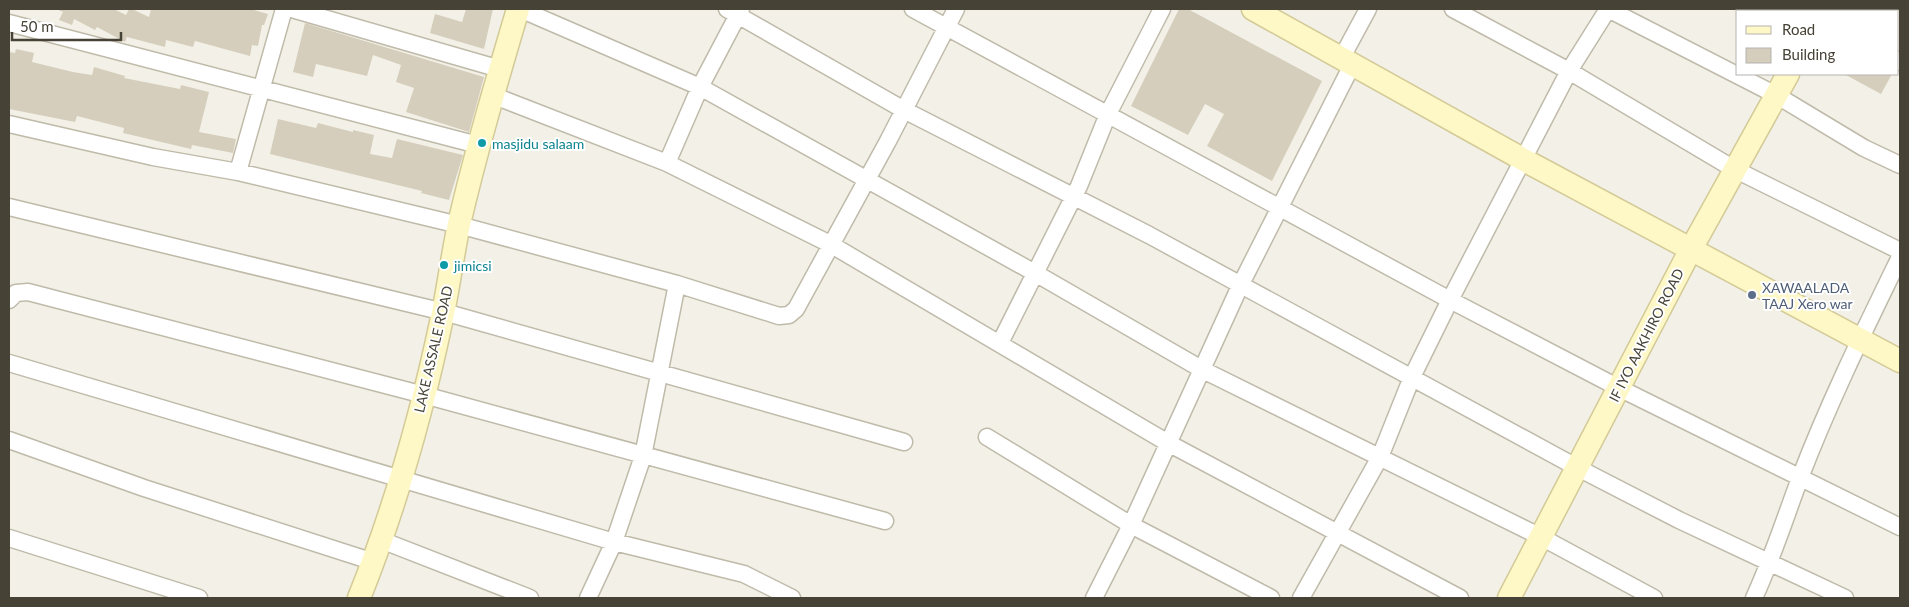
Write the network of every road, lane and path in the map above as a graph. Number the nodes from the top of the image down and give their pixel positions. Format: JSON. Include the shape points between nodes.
{"nodes":[{"id":1,"x":284,"y":9,"type":"edge"},
{"id":2,"x":292,"y":9,"type":"edge"},
{"id":3,"x":519,"y":9,"type":"edge"},
{"id":4,"x":913,"y":9,"type":"edge"},
{"id":5,"x":956,"y":9,"type":"edge"},
{"id":6,"x":1162,"y":9,"type":"edge"},
{"id":7,"x":1252,"y":9,"type":"edge"},
{"id":8,"x":1368,"y":9,"type":"edge"},
{"id":9,"x":1452,"y":9,"type":"edge"},
{"id":10,"x":1608,"y":9,"type":"edge"},
{"id":11,"x":735,"y":11,"type":"edge"},
{"id":12,"x":9,"y":23,"type":"edge"},
{"id":13,"x":946,"y":28,"type":"junction"},
{"id":14,"x":1347,"y":62,"type":"junction"},
{"id":15,"x":500,"y":69,"type":"junction"},
{"id":16,"x":1569,"y":71,"type":"junction"},
{"id":17,"x":1736,"y":75,"type":"edge"},
{"id":18,"x":1737,"y":75,"type":"edge"},
{"id":19,"x":1787,"y":75,"type":"edge"},
{"id":20,"x":700,"y":87,"type":"junction"},
{"id":21,"x":262,"y":88,"type":"junction"},
{"id":22,"x":492,"y":95,"type":"junction"},
{"id":23,"x":1776,"y":95,"type":"junction"},
{"id":24,"x":904,"y":110,"type":"junction"},
{"id":25,"x":1108,"y":114,"type":"junction"},
{"id":26,"x":9,"y":124,"type":"edge"},
{"id":27,"x":478,"y":145,"type":"junction"},
{"id":28,"x":1524,"y":160,"type":"junction"},
{"id":29,"x":667,"y":163,"type":"junction"},
{"id":30,"x":1900,"y":166,"type":"edge"},
{"id":31,"x":1734,"y":168,"type":"junction"},
{"id":32,"x":238,"y":172,"type":"junction"},
{"id":33,"x":866,"y":181,"type":"junction"},
{"id":34,"x":1074,"y":196,"type":"junction"},
{"id":35,"x":9,"y":207,"type":"edge"},
{"id":36,"x":1279,"y":208,"type":"junction"},
{"id":37,"x":459,"y":226,"type":"junction"},
{"id":38,"x":830,"y":244,"type":"junction"},
{"id":39,"x":1690,"y":249,"type":"junction"},
{"id":40,"x":1900,"y":251,"type":"edge"},
{"id":41,"x":1900,"y":256,"type":"edge"},
{"id":42,"x":1035,"y":273,"type":"junction"},
{"id":43,"x":676,"y":284,"type":"junction"},
{"id":44,"x":1240,"y":286,"type":"junction"},
{"id":45,"x":9,"y":300,"type":"edge"},
{"id":46,"x":1450,"y":300,"type":"junction"},
{"id":47,"x":444,"y":312,"type":"junction"},
{"id":48,"x":1860,"y":339,"type":"junction"},
{"id":49,"x":1000,"y":343,"type":"junction"},
{"id":50,"x":1900,"y":361,"type":"edge"},
{"id":51,"x":9,"y":363,"type":"edge"},
{"id":52,"x":1203,"y":370,"type":"junction"},
{"id":53,"x":660,"y":374,"type":"junction"},
{"id":54,"x":1412,"y":377,"type":"junction"},
{"id":55,"x":1620,"y":388,"type":"junction"},
{"id":56,"x":424,"y":395,"type":"junction"},
{"id":57,"x":987,"y":437,"type":"dead end"},
{"id":58,"x":9,"y":440,"type":"edge"},
{"id":59,"x":904,"y":442,"type":"dead end"},
{"id":60,"x":1168,"y":443,"type":"junction"},
{"id":61,"x":643,"y":456,"type":"junction"},
{"id":62,"x":1380,"y":457,"type":"junction"},
{"id":63,"x":1578,"y":468,"type":"junction"},
{"id":64,"x":1801,"y":477,"type":"junction"},
{"id":65,"x":400,"y":478,"type":"junction"},
{"id":66,"x":885,"y":521,"type":"dead end"},
{"id":67,"x":1131,"y":525,"type":"junction"},
{"id":68,"x":1900,"y":527,"type":"edge"},
{"id":69,"x":1338,"y":533,"type":"junction"},
{"id":70,"x":1541,"y":537,"type":"junction"},
{"id":71,"x":9,"y":538,"type":"edge"},
{"id":72,"x":381,"y":540,"type":"junction"},
{"id":73,"x":614,"y":542,"type":"junction"},
{"id":74,"x":374,"y":562,"type":"junction"},
{"id":75,"x":1769,"y":564,"type":"junction"},
{"id":76,"x":199,"y":598,"type":"edge"},
{"id":77,"x":359,"y":598,"type":"edge"},
{"id":78,"x":530,"y":598,"type":"edge"},
{"id":79,"x":588,"y":598,"type":"edge"},
{"id":80,"x":792,"y":598,"type":"edge"},
{"id":81,"x":1094,"y":598,"type":"edge"},
{"id":82,"x":1271,"y":598,"type":"edge"},
{"id":83,"x":1300,"y":598,"type":"edge"},
{"id":84,"x":1460,"y":598,"type":"edge"},
{"id":85,"x":1509,"y":598,"type":"edge"},
{"id":86,"x":1654,"y":598,"type":"edge"},
{"id":87,"x":1754,"y":598,"type":"edge"},
{"id":88,"x":1844,"y":598,"type":"edge"}],
"edges":[{"from":1,"to":21,"type":"street"},
{"from":2,"to":15,"type":"street"},
{"from":3,"to":15,"type":"street","name":"LAKE ASSALE ROAD"},
{"from":3,"to":20,"type":"street"},
{"from":4,"to":13,"type":"street"},
{"from":5,"to":13,"type":"street"},
{"from":6,"to":25,"type":"street"},
{"from":7,"to":14,"type":"street"},
{"from":8,"to":14,"type":"street"},
{"from":9,"to":16,"type":"street"},
{"from":10,"to":16,"type":"street"},
{"from":10,"to":17,"type":"street"},
{"from":11,"to":20,"type":"street"},
{"from":11,"to":24,"type":"street"},
{"from":12,"to":21,"type":"street"},
{"from":13,"to":24,"type":"street"},
{"from":13,"to":25,"type":"street"},
{"from":14,"to":28,"type":"street"},
{"from":14,"to":36,"type":"street"},
{"from":15,"to":22,"type":"street","name":"LAKE ASSALE ROAD"},
{"from":16,"to":28,"type":"street"},
{"from":16,"to":31,"type":"street"},
{"from":18,"to":23,"type":"street"},
{"from":19,"to":23,"type":"street","name":"IF IYO AAKHIRO ROAD"},
{"from":20,"to":29,"type":"street"},
{"from":20,"to":33,"type":"street"},
{"from":21,"to":27,"type":"street"},
{"from":21,"to":32,"type":"street"},
{"from":22,"to":27,"type":"street","name":"LAKE ASSALE ROAD"},
{"from":22,"to":29,"type":"street"},
{"from":23,"to":30,"type":"street"},
{"from":23,"to":31,"type":"street","name":"IF IYO AAKHIRO ROAD"},
{"from":24,"to":33,"type":"street"},
{"from":24,"to":34,"type":"street"},
{"from":25,"to":34,"type":"street"},
{"from":25,"to":36,"type":"street"},
{"from":26,"to":32,"type":"street","via":[[153,157]]},
{"from":27,"to":37,"type":"street","name":"LAKE ASSALE ROAD"},
{"from":28,"to":39,"type":"street"},
{"from":28,"to":46,"type":"street"},
{"from":29,"to":38,"type":"street"},
{"from":31,"to":39,"type":"street","name":"IF IYO AAKHIRO ROAD"},
{"from":31,"to":40,"type":"street"},
{"from":32,"to":37,"type":"street"},
{"from":33,"to":38,"type":"street"},
{"from":33,"to":42,"type":"street"},
{"from":34,"to":42,"type":"street"},
{"from":34,"to":44,"type":"street"},
{"from":35,"to":47,"type":"street"},
{"from":36,"to":44,"type":"street"},
{"from":36,"to":46,"type":"street"},
{"from":37,"to":43,"type":"street"},
{"from":37,"to":47,"type":"street","name":"LAKE ASSALE ROAD"},
{"from":38,"to":43,"type":"street","via":[[796,309],[789,315],[779,316]]},
{"from":38,"to":49,"type":"street"},
{"from":39,"to":48,"type":"street"},
{"from":39,"to":55,"type":"street","name":"IF IYO AAKHIRO ROAD"},
{"from":41,"to":48,"type":"street"},
{"from":42,"to":49,"type":"street"},
{"from":42,"to":52,"type":"street"},
{"from":43,"to":53,"type":"street"},
{"from":44,"to":52,"type":"street"},
{"from":44,"to":54,"type":"street"},
{"from":45,"to":56,"type":"street","via":[[16,293],[28,292]]},
{"from":46,"to":54,"type":"street"},
{"from":46,"to":55,"type":"street"},
{"from":47,"to":53,"type":"street"},
{"from":47,"to":56,"type":"street","name":"LAKE ASSALE ROAD"},
{"from":48,"to":50,"type":"street"},
{"from":48,"to":64,"type":"street"},
{"from":49,"to":60,"type":"street"},
{"from":51,"to":65,"type":"street"},
{"from":52,"to":60,"type":"street"},
{"from":52,"to":62,"type":"street"},
{"from":53,"to":59,"type":"street"},
{"from":53,"to":61,"type":"street"},
{"from":54,"to":62,"type":"street"},
{"from":54,"to":63,"type":"street"},
{"from":55,"to":63,"type":"street","name":"IF IYO AAKHIRO ROAD"},
{"from":55,"to":64,"type":"street"},
{"from":56,"to":61,"type":"street"},
{"from":56,"to":65,"type":"street","name":"LAKE ASSALE ROAD"},
{"from":57,"to":67,"type":"street"},
{"from":58,"to":74,"type":"street","via":[[144,488]]},
{"from":60,"to":67,"type":"street"},
{"from":60,"to":69,"type":"street"},
{"from":61,"to":66,"type":"street"},
{"from":61,"to":73,"type":"street"},
{"from":62,"to":69,"type":"street"},
{"from":62,"to":70,"type":"street"},
{"from":63,"to":70,"type":"street","name":"IF IYO AAKHIRO ROAD"},
{"from":63,"to":75,"type":"street"},
{"from":64,"to":68,"type":"street"},
{"from":64,"to":75,"type":"street"},
{"from":65,"to":72,"type":"street","name":"LAKE ASSALE ROAD"},
{"from":65,"to":73,"type":"street"},
{"from":67,"to":81,"type":"street"},
{"from":67,"to":82,"type":"street"},
{"from":69,"to":83,"type":"street"},
{"from":69,"to":84,"type":"street"},
{"from":70,"to":85,"type":"street","name":"IF IYO AAKHIRO ROAD"},
{"from":70,"to":86,"type":"street"},
{"from":71,"to":76,"type":"street"},
{"from":72,"to":74,"type":"street","name":"LAKE ASSALE ROAD"},
{"from":72,"to":78,"type":"street"},
{"from":73,"to":79,"type":"street"},
{"from":73,"to":80,"type":"street","via":[[744,574]]},
{"from":74,"to":77,"type":"street","name":"LAKE ASSALE ROAD"},
{"from":75,"to":87,"type":"street"},
{"from":75,"to":88,"type":"street"}]}
